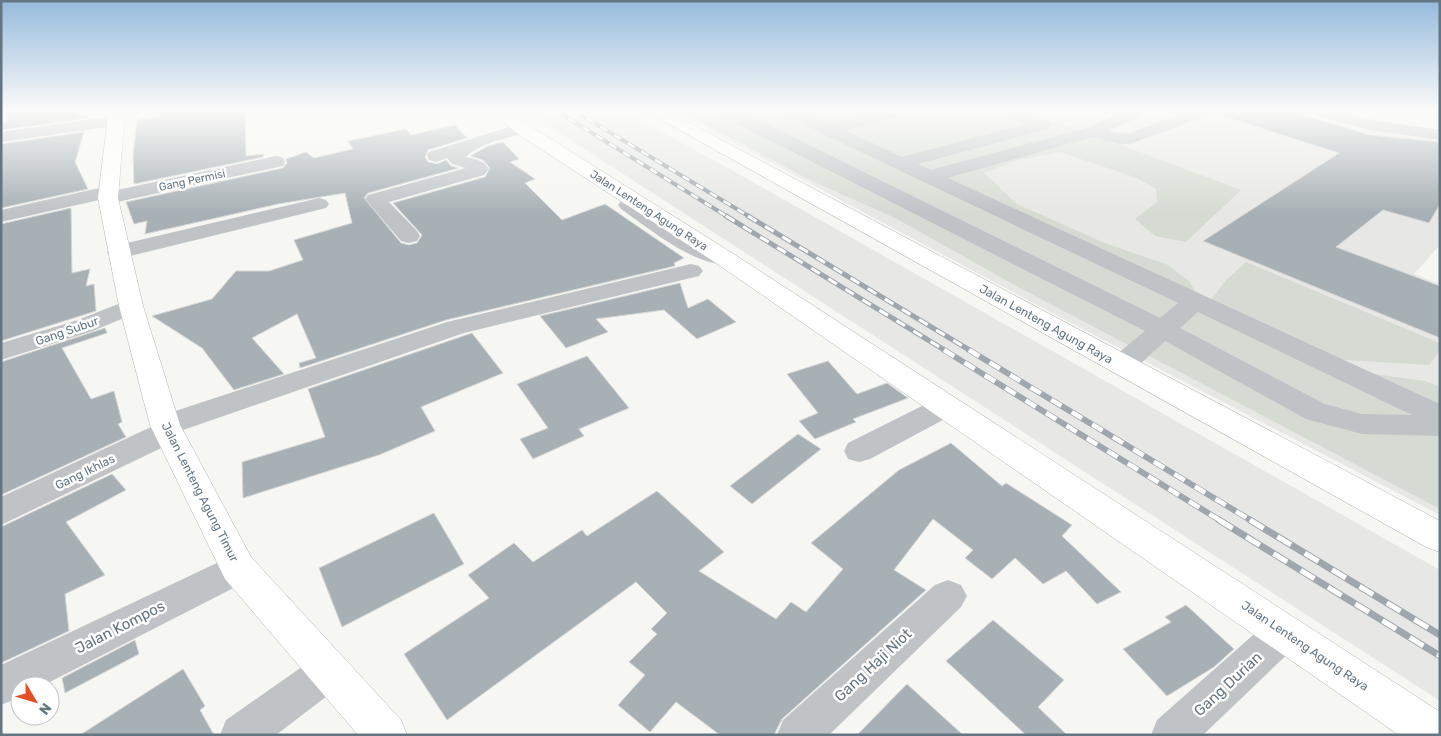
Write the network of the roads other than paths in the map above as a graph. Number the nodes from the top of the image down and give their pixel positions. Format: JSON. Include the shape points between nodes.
{"nodes":[{"id":1,"x":113,"y":144,"type":"edge"},
{"id":2,"x":475,"y":144,"type":"edge"},
{"id":3,"x":547,"y":144,"type":"edge"},
{"id":4,"x":715,"y":144,"type":"edge"},
{"id":5,"x":793,"y":144,"type":"edge"},
{"id":6,"x":861,"y":144,"type":"edge"},
{"id":7,"x":970,"y":144,"type":"edge"},
{"id":8,"x":1047,"y":144,"type":"edge"},
{"id":9,"x":470,"y":146,"type":"junction"},
{"id":10,"x":436,"y":156,"type":"dead end"},
{"id":11,"x":276,"y":162,"type":"dead end"},
{"id":12,"x":900,"y":163,"type":"junction"},
{"id":13,"x":928,"y":177,"type":"junction"},
{"id":14,"x":108,"y":195,"type":"junction"},
{"id":15,"x":319,"y":204,"type":"dead end"},
{"id":16,"x":1,"y":216,"type":"edge"},
{"id":17,"x":409,"y":236,"type":"dead end"},
{"id":18,"x":118,"y":252,"type":"junction"},
{"id":19,"x":691,"y":271,"type":"dead end"},
{"id":20,"x":1196,"y":301,"type":"junction"},
{"id":21,"x":130,"y":306,"type":"junction"},
{"id":22,"x":1161,"y":329,"type":"junction"},
{"id":23,"x":1,"y":352,"type":"edge"},
{"id":24,"x":1121,"y":365,"type":"junction"},
{"id":25,"x":944,"y":406,"type":"junction"},
{"id":26,"x":1440,"y":416,"type":"edge"},
{"id":27,"x":1440,"y":426,"type":"edge"},
{"id":28,"x":167,"y":428,"type":"junction"},
{"id":29,"x":859,"y":451,"type":"dead end"},
{"id":30,"x":1,"y":512,"type":"edge"},
{"id":31,"x":1440,"y":538,"type":"edge"},
{"id":32,"x":238,"y":568,"type":"junction"},
{"id":33,"x":948,"y":596,"type":"dead end"},
{"id":34,"x":1284,"y":632,"type":"junction"},
{"id":35,"x":330,"y":670,"type":"junction"},
{"id":36,"x":1,"y":686,"type":"edge"},
{"id":37,"x":241,"y":735,"type":"edge"},
{"id":38,"x":386,"y":735,"type":"edge"},
{"id":39,"x":798,"y":735,"type":"edge"},
{"id":40,"x":1172,"y":735,"type":"edge"},
{"id":41,"x":1438,"y":735,"type":"edge"}],
"edges":[{"from":1,"to":14,"type":"main road","name":"Jalan Lenteng Agung Timur"},
{"from":2,"to":9,"type":"street"},
{"from":3,"to":25,"type":"main road","name":"Jalan Lenteng Agung Raya","via":[[724,258]]},
{"from":4,"to":24,"type":"main road","name":"Jalan Lenteng Agung Raya"},
{"from":5,"to":22,"type":"street"},
{"from":6,"to":12,"type":"street"},
{"from":7,"to":12,"type":"street"},
{"from":8,"to":13,"type":"street"},
{"from":9,"to":10,"type":"street"},
{"from":9,"to":17,"type":"street","via":[[456,158],[472,162],[478,169],[476,171],[375,199]]},
{"from":11,"to":14,"type":"street","name":"Gang Permisi"},
{"from":12,"to":13,"type":"street"},
{"from":13,"to":20,"type":"street"},
{"from":14,"to":16,"type":"street","name":"Gang Permisi"},
{"from":14,"to":18,"type":"main road","name":"Jalan Lenteng Agung Timur"},
{"from":15,"to":18,"type":"street"},
{"from":18,"to":21,"type":"main road","name":"Jalan Lenteng Agung Timur"},
{"from":19,"to":28,"type":"street","via":[[456,327],[198,413]]},
{"from":20,"to":22,"type":"street"},
{"from":20,"to":26,"type":"street"},
{"from":21,"to":23,"type":"street","name":"Gang Subur","via":[[91,324]]},
{"from":21,"to":28,"type":"main road","name":"Jalan Lenteng Agung Timur"},
{"from":22,"to":24,"type":"street"},
{"from":22,"to":27,"type":"street","via":[[1316,412],[1362,424]]},
{"from":24,"to":31,"type":"main road","name":"Jalan Lenteng Agung Raya"},
{"from":25,"to":29,"type":"street"},
{"from":25,"to":34,"type":"main road","name":"Jalan Lenteng Agung Raya"},
{"from":28,"to":30,"type":"street","name":"Gang Ikhlas"},
{"from":28,"to":32,"type":"main road","name":"Jalan Lenteng Agung Timur"},
{"from":32,"to":35,"type":"main road","name":"Jalan Lenteng Agung Timur"},
{"from":32,"to":36,"type":"street","name":"Jalan Kompos"},
{"from":33,"to":39,"type":"street","name":"Gang Haji Niot"},
{"from":34,"to":40,"type":"street","name":"Gang Durian"},
{"from":34,"to":41,"type":"main road","name":"Jalan Lenteng Agung Raya"},
{"from":35,"to":37,"type":"street"},
{"from":35,"to":38,"type":"main road","name":"Jalan Lenteng Agung Timur"}]}
